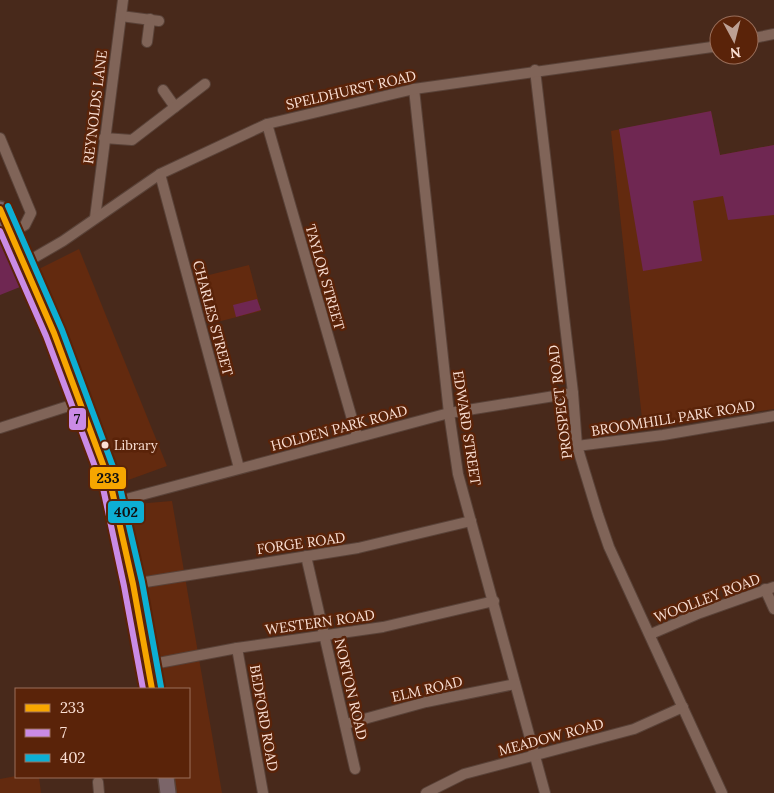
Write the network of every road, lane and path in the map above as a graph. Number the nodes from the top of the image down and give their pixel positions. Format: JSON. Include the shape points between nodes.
{"nodes":[{"id":1,"x":123,"y":0,"type":"edge"},
{"id":2,"x":121,"y":16,"type":"junction"},
{"id":3,"x":774,"y":34,"type":"edge"},
{"id":4,"x":759,"y":37,"type":"edge"},
{"id":5,"x":147,"y":42,"type":"dead end"},
{"id":6,"x":709,"y":47,"type":"edge"},
{"id":7,"x":535,"y":70,"type":"junction"},
{"id":8,"x":206,"y":84,"type":"dead end"},
{"id":9,"x":414,"y":89,"type":"junction"},
{"id":10,"x":163,"y":90,"type":"dead end"},
{"id":11,"x":175,"y":107,"type":"junction"},
{"id":12,"x":266,"y":124,"type":"junction"},
{"id":13,"x":0,"y":138,"type":"edge"},
{"id":14,"x":104,"y":138,"type":"junction"},
{"id":15,"x":160,"y":174,"type":"junction"},
{"id":16,"x":0,"y":209,"type":"edge"},
{"id":17,"x":95,"y":218,"type":"junction"},
{"id":18,"x":11,"y":233,"type":"junction"},
{"id":19,"x":25,"y":263,"type":"junction"},
{"id":20,"x":573,"y":393,"type":"junction"},
{"id":21,"x":81,"y":402,"type":"junction"},
{"id":22,"x":449,"y":413,"type":"junction"},
{"id":23,"x":774,"y":416,"type":"edge"},
{"id":24,"x":0,"y":428,"type":"edge"},
{"id":25,"x":358,"y":436,"type":"junction"},
{"id":26,"x":577,"y":446,"type":"junction"},
{"id":27,"x":240,"y":468,"type":"junction"},
{"id":28,"x":115,"y":502,"type":"junction"},
{"id":29,"x":471,"y":521,"type":"junction"},
{"id":30,"x":306,"y":556,"type":"junction"},
{"id":31,"x":133,"y":584,"type":"junction"},
{"id":32,"x":770,"y":588,"type":"edge"},
{"id":33,"x":494,"y":601,"type":"junction"},
{"id":34,"x":774,"y":609,"type":"edge"},
{"id":35,"x":324,"y":634,"type":"junction"},
{"id":36,"x":651,"y":634,"type":"junction"},
{"id":37,"x":237,"y":648,"type":"junction"},
{"id":38,"x":148,"y":664,"type":"junction"},
{"id":39,"x":515,"y":684,"type":"junction"},
{"id":40,"x":152,"y":688,"type":"edge"},
{"id":41,"x":683,"y":708,"type":"junction"},
{"id":42,"x":346,"y":724,"type":"junction"},
{"id":43,"x":535,"y":755,"type":"junction"},
{"id":44,"x":356,"y":769,"type":"dead end"},
{"id":45,"x":166,"y":778,"type":"edge"},
{"id":46,"x":98,"y":782,"type":"dead end"},
{"id":47,"x":99,"y":793,"type":"edge"},
{"id":48,"x":168,"y":793,"type":"edge"},
{"id":49,"x":263,"y":793,"type":"edge"},
{"id":50,"x":426,"y":793,"type":"edge"},
{"id":51,"x":545,"y":793,"type":"edge"},
{"id":52,"x":722,"y":793,"type":"edge"}],
"edges":[{"from":1,"to":2,"type":"street","name":"REYNOLDS LANE"},
{"from":2,"to":5,"type":"street","via":[[154,20]]},
{"from":2,"to":14,"type":"street","name":"REYNOLDS LANE"},
{"from":3,"to":4,"type":"street"},
{"from":6,"to":7,"type":"street","name":"SPELDHURST ROAD"},
{"from":7,"to":9,"type":"street","name":"SPELDHURST ROAD"},
{"from":7,"to":20,"type":"street","name":"PROSPECT ROAD"},
{"from":8,"to":11,"type":"street"},
{"from":9,"to":12,"type":"street","name":"SPELDHURST ROAD"},
{"from":9,"to":22,"type":"street","name":"EDWARD STREET"},
{"from":10,"to":11,"type":"street"},
{"from":11,"to":14,"type":"street","via":[[132,140]]},
{"from":12,"to":15,"type":"street","name":"SPELDHURST ROAD"},
{"from":12,"to":25,"type":"street","name":"TAYLOR STREET"},
{"from":13,"to":18,"type":"street","via":[[31,212],[25,225]]},
{"from":14,"to":17,"type":"street","name":"REYNOLDS LANE"},
{"from":15,"to":17,"type":"street","name":"SPELDHURST ROAD"},
{"from":15,"to":27,"type":"street","name":"CHARLES STREET"},
{"from":16,"to":18,"type":"highway"},
{"from":17,"to":19,"type":"street","name":"SPELDHURST ROAD"},
{"from":18,"to":19,"type":"highway"},
{"from":19,"to":21,"type":"highway"},
{"from":20,"to":22,"type":"street","name":"HOLDEN PARK ROAD"},
{"from":20,"to":26,"type":"street","name":"PROSPECT ROAD"},
{"from":21,"to":24,"type":"street"},
{"from":21,"to":28,"type":"highway"},
{"from":22,"to":25,"type":"street","name":"HOLDEN PARK ROAD"},
{"from":22,"to":29,"type":"street","name":"EDWARD STREET","via":[[458,474]]},
{"from":23,"to":26,"type":"street","name":"BROOMHILL PARK ROAD"},
{"from":25,"to":27,"type":"street","name":"HOLDEN PARK ROAD"},
{"from":26,"to":36,"type":"street","name":"PROSPECT ROAD","via":[[610,547]]},
{"from":27,"to":28,"type":"street","name":"HOLDEN PARK ROAD"},
{"from":28,"to":31,"type":"highway"},
{"from":29,"to":30,"type":"street","name":"FORGE ROAD","via":[[358,548]]},
{"from":29,"to":33,"type":"street","name":"EDWARD STREET"},
{"from":30,"to":31,"type":"street","name":"FORGE ROAD"},
{"from":30,"to":35,"type":"street","name":"NORTON ROAD"},
{"from":31,"to":38,"type":"highway"},
{"from":32,"to":34,"type":"street"},
{"from":32,"to":36,"type":"street","name":"WOOLLEY ROAD"},
{"from":33,"to":35,"type":"street","name":"WESTERN ROAD","via":[[383,628]]},
{"from":33,"to":39,"type":"street","name":"EDWARD STREET"},
{"from":35,"to":37,"type":"street","name":"WESTERN ROAD"},
{"from":35,"to":42,"type":"street","name":"NORTON ROAD"},
{"from":36,"to":41,"type":"street","name":"PROSPECT ROAD"},
{"from":37,"to":38,"type":"street","name":"WESTERN ROAD"},
{"from":37,"to":49,"type":"street","name":"BEDFORD ROAD"},
{"from":38,"to":40,"type":"highway"},
{"from":39,"to":42,"type":"street","name":"ELM ROAD","via":[[426,702]]},
{"from":39,"to":43,"type":"street","name":"EDWARD STREET"},
{"from":41,"to":43,"type":"street","name":"MEADOW ROAD","via":[[634,729]]},
{"from":41,"to":52,"type":"street","name":"PROSPECT ROAD"},
{"from":42,"to":44,"type":"street","name":"NORTON ROAD"},
{"from":43,"to":50,"type":"street","name":"MEADOW ROAD","via":[[464,774]]},
{"from":43,"to":51,"type":"street","name":"EDWARD STREET"},
{"from":45,"to":48,"type":"highway"},
{"from":46,"to":47,"type":"street"}]}
